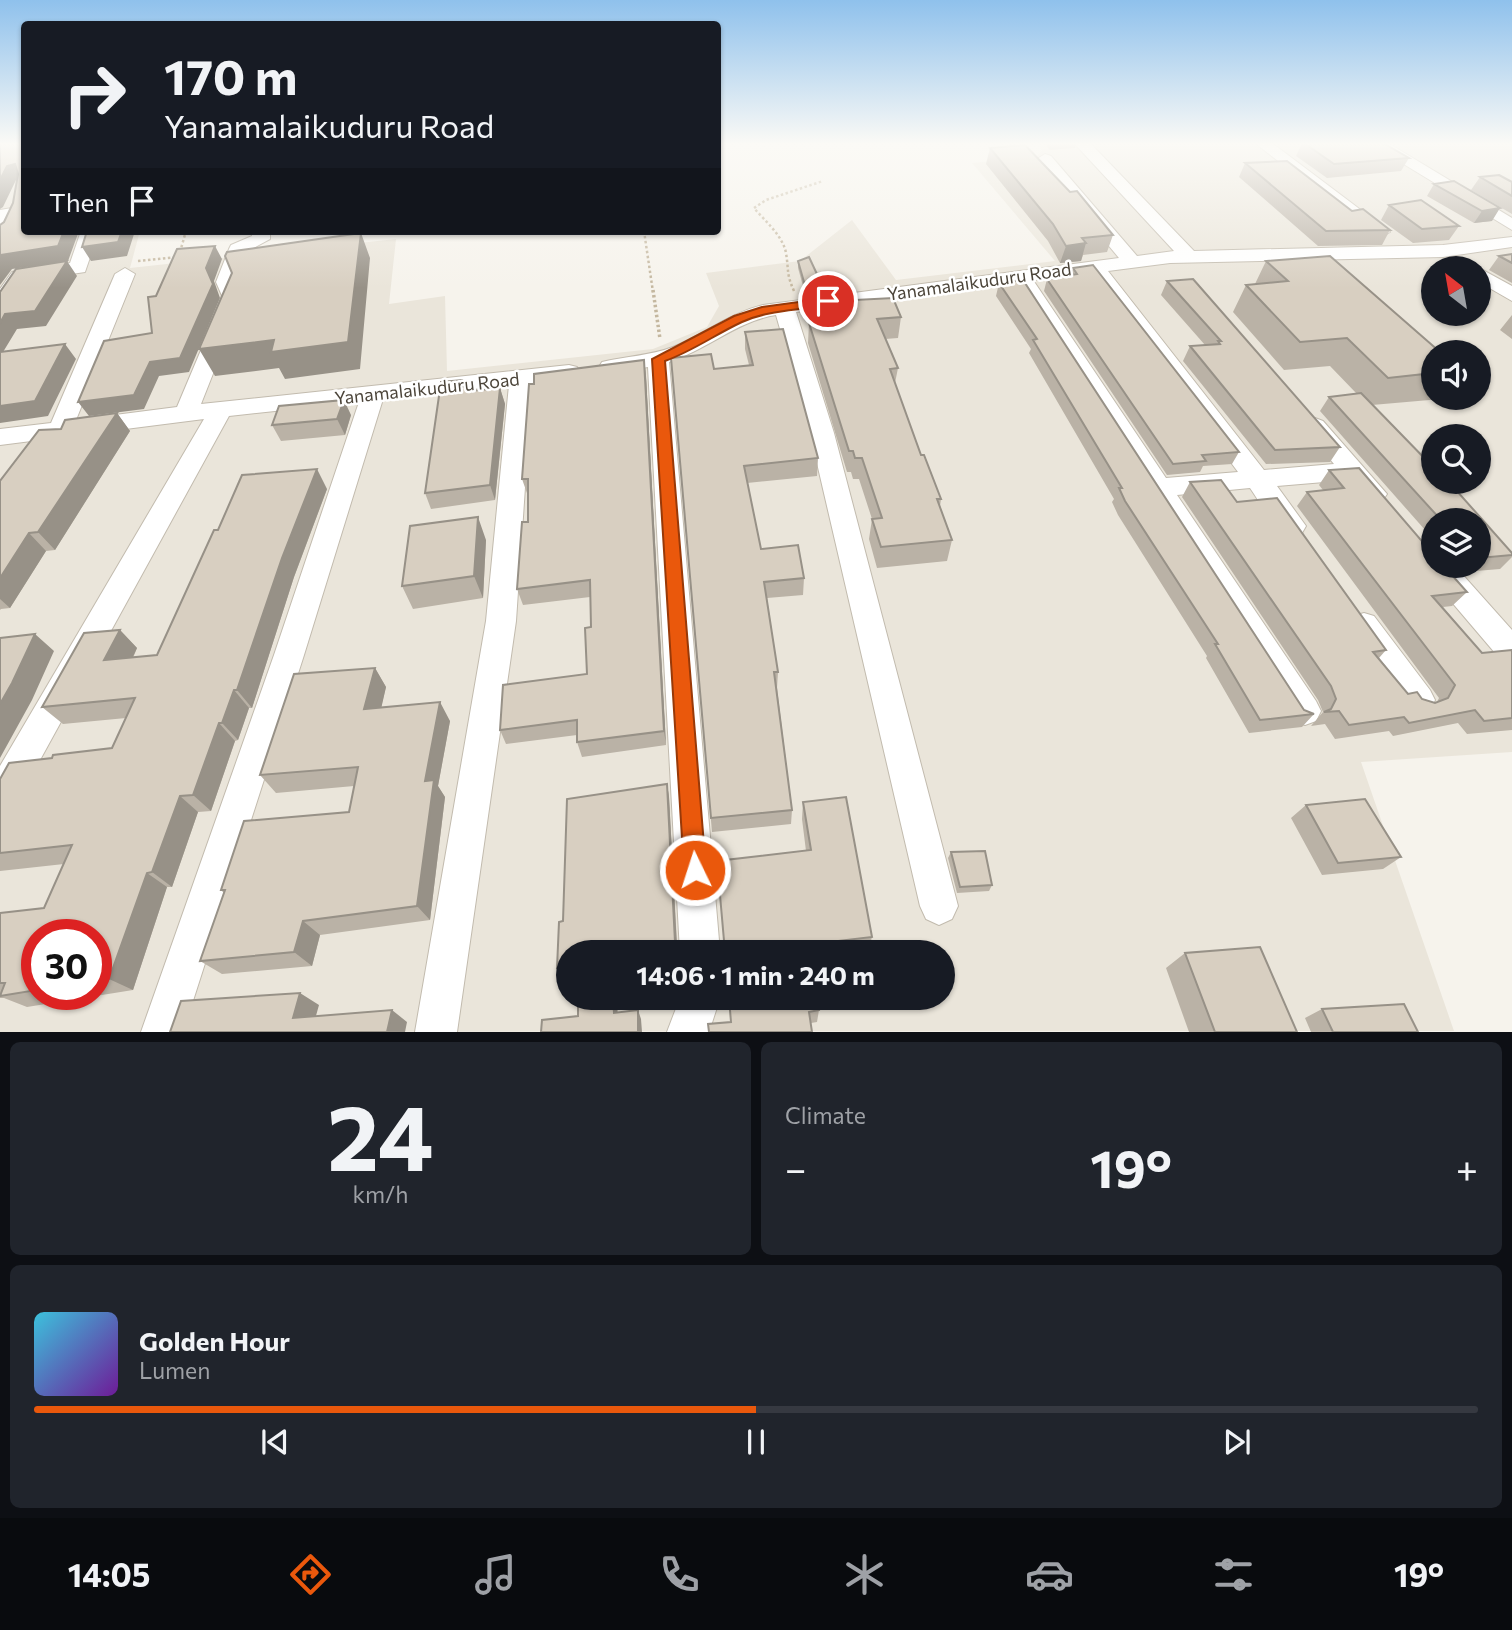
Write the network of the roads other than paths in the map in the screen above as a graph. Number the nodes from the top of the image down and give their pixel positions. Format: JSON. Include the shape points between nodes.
{"nodes":[{"id":1,"x":1072,"y":191,"type":"edge"},
{"id":2,"x":1122,"y":191,"type":"edge"},
{"id":3,"x":1327,"y":191,"type":"edge"},
{"id":4,"x":1456,"y":191,"type":"edge"},
{"id":5,"x":20,"y":194,"type":"edge"},
{"id":6,"x":6,"y":214,"type":"edge"},
{"id":7,"x":1512,"y":225,"type":"edge"},
{"id":8,"x":89,"y":235,"type":"edge"},
{"id":9,"x":261,"y":235,"type":"edge"},
{"id":10,"x":0,"y":239,"type":"edge"},
{"id":11,"x":1512,"y":242,"type":"edge"},
{"id":12,"x":1443,"y":251,"type":"junction"},
{"id":13,"x":1408,"y":252,"type":"junction"},
{"id":14,"x":1451,"y":256,"type":"edge"},
{"id":15,"x":1132,"y":261,"type":"junction"},
{"id":16,"x":1182,"y":263,"type":"junction"},
{"id":17,"x":1094,"y":265,"type":"junction"},
{"id":18,"x":125,"y":274,"type":"dead end"},
{"id":19,"x":1020,"y":275,"type":"junction"},
{"id":20,"x":1491,"y":282,"type":"edge"},
{"id":21,"x":1512,"y":295,"type":"edge"},
{"id":22,"x":0,"y":303,"type":"edge"},
{"id":23,"x":792,"y":306,"type":"junction"},
{"id":24,"x":660,"y":353,"type":"junction"},
{"id":25,"x":521,"y":378,"type":"junction"},
{"id":26,"x":373,"y":393,"type":"junction"},
{"id":27,"x":221,"y":409,"type":"junction"},
{"id":28,"x":1301,"y":410,"type":"edge"},
{"id":29,"x":186,"y":413,"type":"junction"},
{"id":30,"x":55,"y":430,"type":"junction"},
{"id":31,"x":0,"y":437,"type":"edge"},
{"id":32,"x":28,"y":460,"type":"edge"},
{"id":33,"x":1354,"y":471,"type":"junction"},
{"id":34,"x":1260,"y":479,"type":"junction"},
{"id":35,"x":1160,"y":487,"type":"junction"},
{"id":36,"x":1389,"y":511,"type":"edge"},
{"id":37,"x":1307,"y":546,"type":"edge"},
{"id":38,"x":1448,"y":578,"type":"edge"},
{"id":39,"x":1347,"y":601,"type":"edge"},
{"id":40,"x":1512,"y":651,"type":"edge"},
{"id":41,"x":1419,"y":701,"type":"edge"},
{"id":42,"x":1306,"y":711,"type":"edge"},
{"id":43,"x":0,"y":799,"type":"edge"},
{"id":44,"x":939,"y":906,"type":"dead end"},
{"id":45,"x":699,"y":940,"type":"edge"},
{"id":46,"x":696,"y":1010,"type":"edge"},
{"id":47,"x":162,"y":1031,"type":"edge"},
{"id":48,"x":436,"y":1031,"type":"edge"},
{"id":49,"x":688,"y":1031,"type":"edge"}],
"edges":[{"from":1,"to":15,"type":"street"},
{"from":2,"to":16,"type":"street"},
{"from":3,"to":13,"type":"street"},
{"from":4,"to":7,"type":"street"},
{"from":5,"to":6,"type":"street"},
{"from":6,"to":10,"type":"street"},
{"from":8,"to":22,"type":"street","via":[[78,268],[19,276]]},
{"from":9,"to":29,"type":"street","via":[[238,249],[226,282],[233,298]]},
{"from":11,"to":12,"type":"street","name":"Yanamalaikuduru Road"},
{"from":12,"to":13,"type":"street","name":"Yanamalaikuduru Road"},
{"from":12,"to":14,"type":"street"},
{"from":13,"to":16,"type":"street","name":"Yanamalaikuduru Road"},
{"from":15,"to":16,"type":"street","name":"Yanamalaikuduru Road"},
{"from":15,"to":17,"type":"street","name":"Yanamalaikuduru Road"},
{"from":17,"to":19,"type":"street","name":"Yanamalaikuduru Road"},
{"from":17,"to":34,"type":"street"},
{"from":18,"to":30,"type":"street"},
{"from":19,"to":23,"type":"street","name":"Yanamalaikuduru Road"},
{"from":19,"to":35,"type":"street"},
{"from":20,"to":21,"type":"street"},
{"from":23,"to":24,"type":"street","name":"Yanamalaikuduru Road","via":[[738,319],[682,351]]},
{"from":23,"to":44,"type":"street"},
{"from":24,"to":25,"type":"street","name":"Yanamalaikuduru Road"},
{"from":24,"to":45,"type":"street"},
{"from":25,"to":26,"type":"street","name":"Yanamalaikuduru Road"},
{"from":25,"to":48,"type":"street","via":[[500,621]]},
{"from":26,"to":27,"type":"street","name":"Yanamalaikuduru Road"},
{"from":26,"to":47,"type":"street"},
{"from":27,"to":29,"type":"street","name":"Yanamalaikuduru Road"},
{"from":27,"to":43,"type":"street"},
{"from":28,"to":33,"type":"street"},
{"from":29,"to":30,"type":"street","name":"Yanamalaikuduru Road"},
{"from":30,"to":31,"type":"street","name":"Yanamalaikuduru Road"},
{"from":30,"to":32,"type":"street"},
{"from":33,"to":34,"type":"street"},
{"from":33,"to":36,"type":"street"},
{"from":34,"to":35,"type":"street"},
{"from":34,"to":37,"type":"street"},
{"from":35,"to":42,"type":"street"},
{"from":38,"to":40,"type":"street"},
{"from":39,"to":41,"type":"street"},
{"from":46,"to":49,"type":"street"}]}
